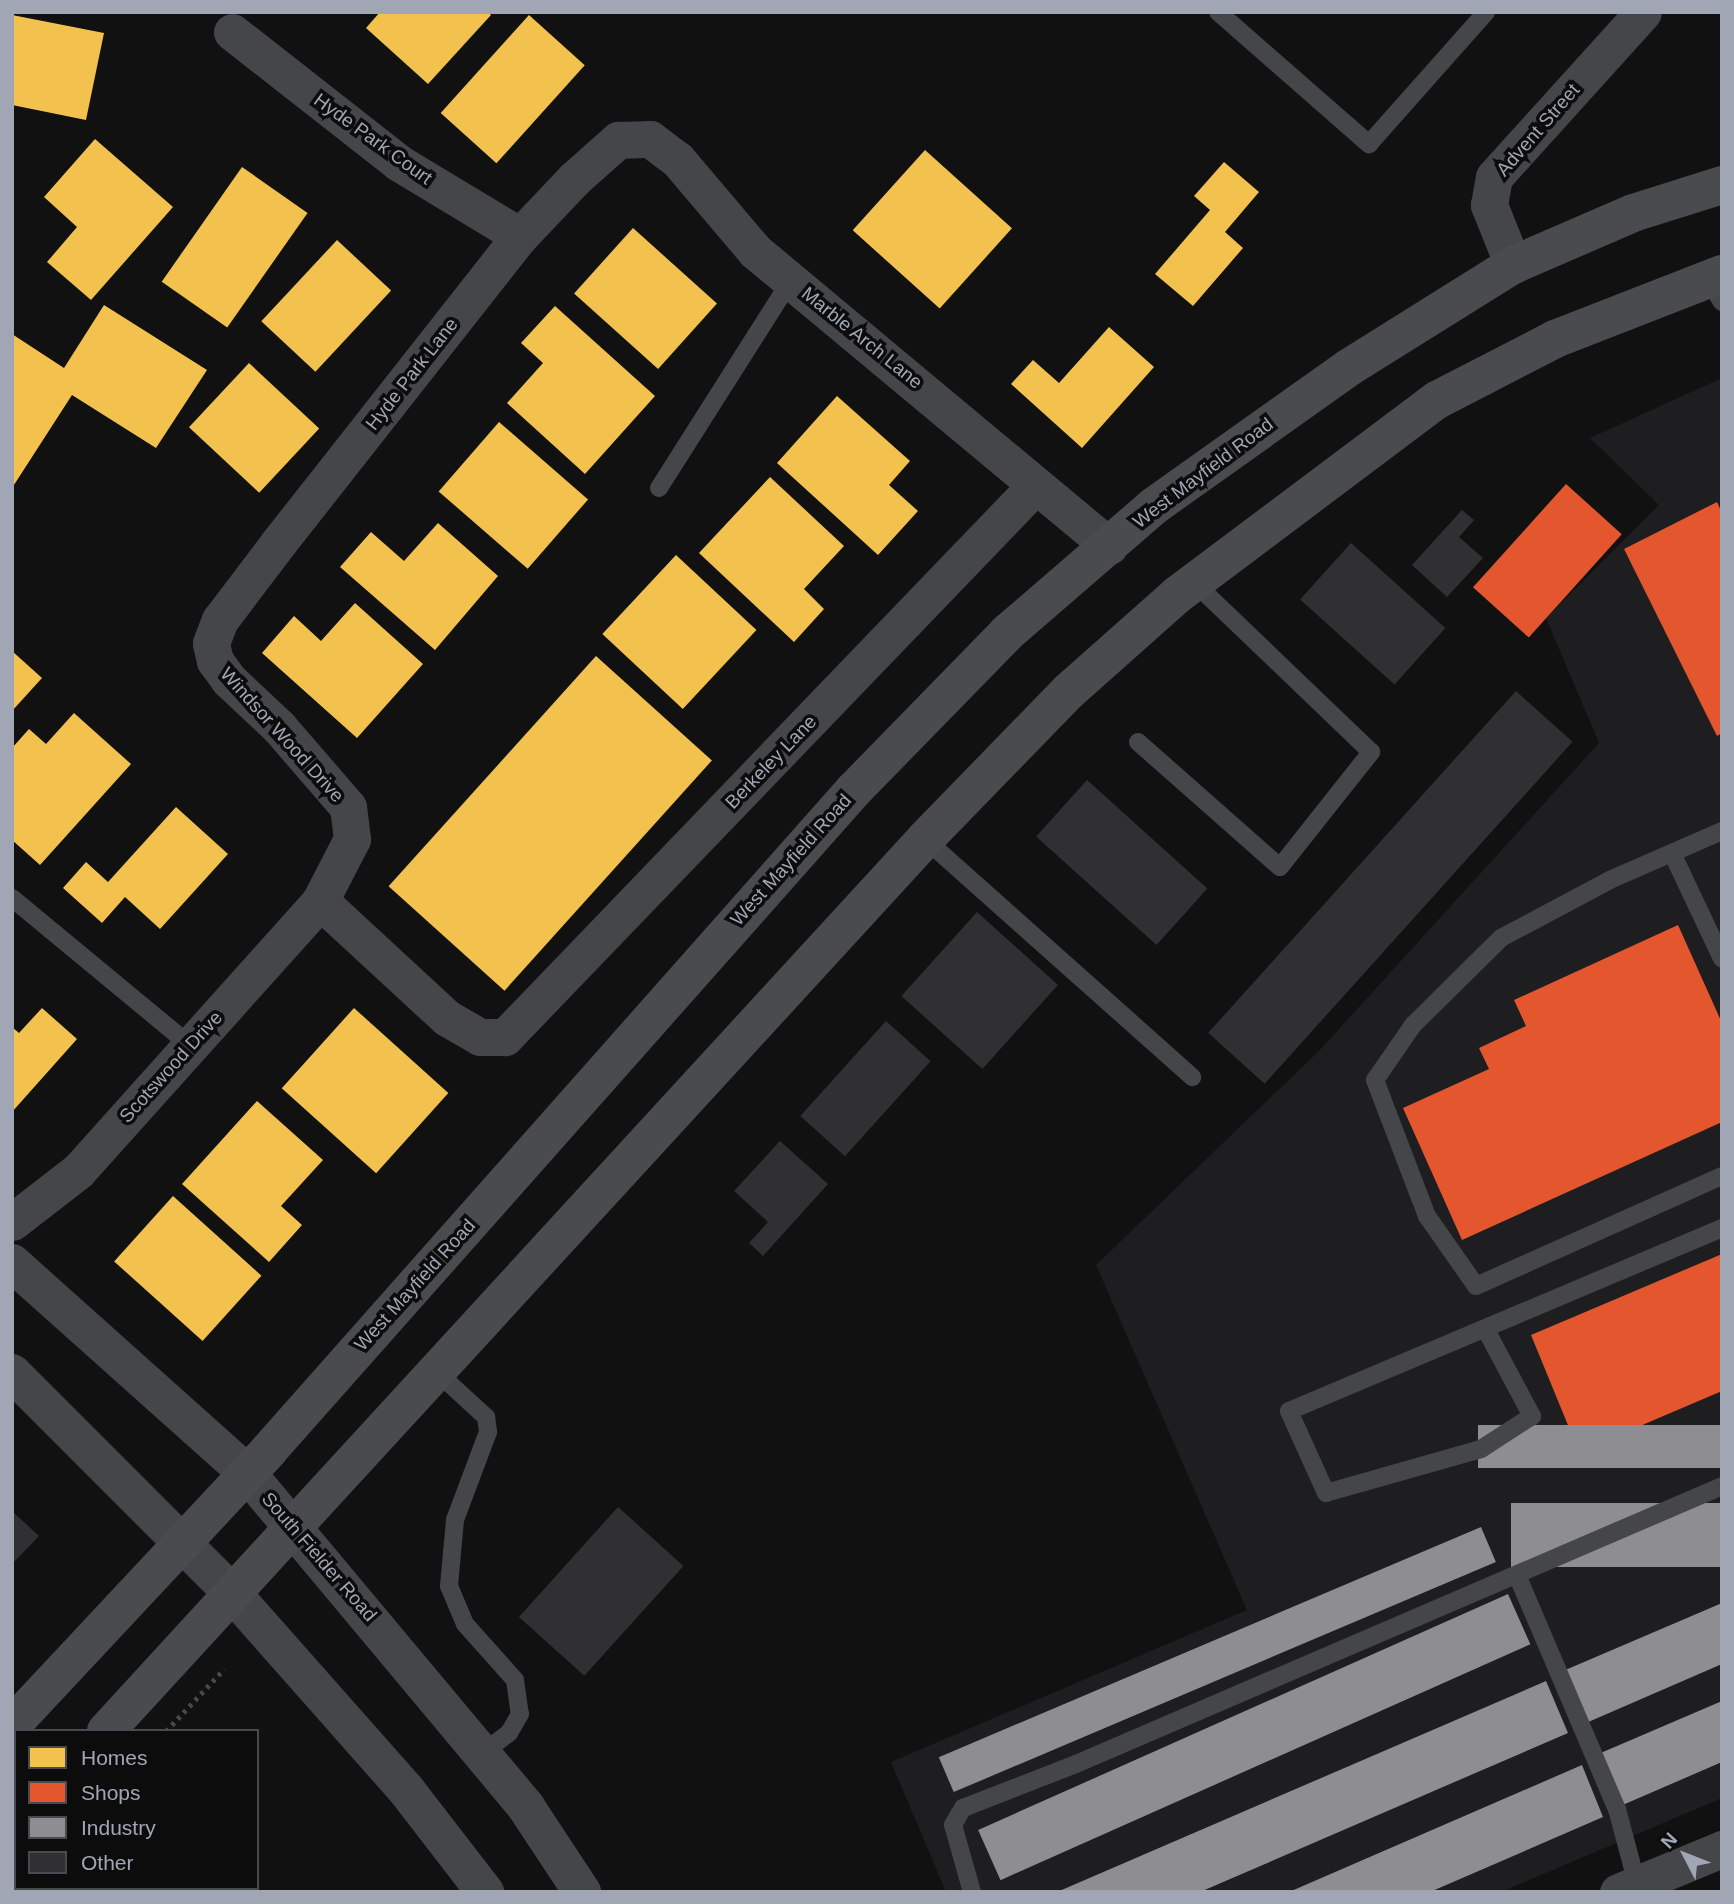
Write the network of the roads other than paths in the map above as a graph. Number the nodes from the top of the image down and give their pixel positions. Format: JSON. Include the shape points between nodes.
{"nodes":[{"id":1,"x":1218,"y":12,"type":"edge"},
{"id":2,"x":1486,"y":12,"type":"edge"},
{"id":3,"x":1643,"y":12,"type":"edge"},
{"id":4,"x":232,"y":32,"type":"dead end"},
{"id":5,"x":618,"y":140,"type":"joint"},
{"id":6,"x":1722,"y":185,"type":"edge"},
{"id":7,"x":520,"y":236,"type":"junction"},
{"id":8,"x":1513,"y":265,"type":"junction"},
{"id":9,"x":791,"y":280,"type":"junction"},
{"id":10,"x":1717,"y":285,"type":"edge"},
{"id":11,"x":1035,"y":486,"type":"junction"},
{"id":12,"x":659,"y":488,"type":"dead end"},
{"id":13,"x":1109,"y":545,"type":"junction"},
{"id":14,"x":1194,"y":582,"type":"junction"},
{"id":15,"x":220,"y":620,"type":"joint"},
{"id":16,"x":1138,"y":742,"type":"dead end"},
{"id":17,"x":1722,"y":831,"type":"edge"},
{"id":18,"x":925,"y":839,"type":"junction"},
{"id":19,"x":1672,"y":853,"type":"junction"},
{"id":20,"x":12,"y":898,"type":"edge"},
{"id":21,"x":320,"y":901,"type":"junction"},
{"id":22,"x":1722,"y":959,"type":"edge"},
{"id":23,"x":190,"y":1045,"type":"junction"},
{"id":24,"x":1192,"y":1077,"type":"dead end"},
{"id":25,"x":1722,"y":1176,"type":"edge"},
{"id":26,"x":12,"y":1222,"type":"edge"},
{"id":27,"x":1722,"y":1228,"type":"edge"},
{"id":28,"x":12,"y":1263,"type":"edge"},
{"id":29,"x":1486,"y":1330,"type":"junction"},
{"id":30,"x":437,"y":1372,"type":"junction"},
{"id":31,"x":12,"y":1373,"type":"edge"},
{"id":32,"x":247,"y":1474,"type":"junction"},
{"id":33,"x":1722,"y":1486,"type":"edge"},
{"id":34,"x":293,"y":1528,"type":"junction"},
{"id":35,"x":186,"y":1542,"type":"junction"},
{"id":36,"x":1517,"y":1574,"type":"junction"},
{"id":37,"x":232,"y":1594,"type":"junction"},
{"id":38,"x":12,"y":1725,"type":"edge"},
{"id":39,"x":108,"y":1729,"type":"edge"},
{"id":40,"x":482,"y":1753,"type":"junction"},
{"id":41,"x":1722,"y":1849,"type":"edge"},
{"id":42,"x":1627,"y":1888,"type":"edge"},
{"id":43,"x":485,"y":1892,"type":"edge"},
{"id":44,"x":582,"y":1892,"type":"edge"},
{"id":45,"x":972,"y":1892,"type":"edge"}],
"edges":[{"from":1,"to":2,"type":"lane","via":[[1369,144]]},
{"from":3,"to":8,"type":"street","name":"Advent Street","via":[[1494,177],[1489,205]]},
{"from":4,"to":7,"type":"street","name":"Hyde Park Court","via":[[399,163]]},
{"from":5,"to":7,"type":"street","name":"Hyde Park Lane"},
{"from":5,"to":9,"type":"street","name":"Marble Arch Lane","via":[[650,139],[677,159],[755,251]]},
{"from":6,"to":8,"type":"main road","name":"West Mayfield Road","via":[[1633,213]]},
{"from":7,"to":15,"type":"street","name":"Hyde Park Lane"},
{"from":8,"to":13,"type":"main road","name":"West Mayfield Road","via":[[1348,368],[1154,506]]},
{"from":9,"to":11,"type":"street","name":"Marble Arch Lane"},
{"from":9,"to":12,"type":"lane"},
{"from":10,"to":14,"type":"main road","via":[[1555,339],[1437,400]]},
{"from":11,"to":13,"type":"street","name":"Marble Arch Lane"},
{"from":11,"to":21,"type":"street","name":"Berkeley Lane","via":[[505,1037],[480,1037],[447,1018]]},
{"from":13,"to":32,"type":"main road","name":"West Mayfield Road","via":[[1007,633],[854,790]]},
{"from":14,"to":16,"type":"lane","via":[[1371,752],[1280,867]]},
{"from":14,"to":18,"type":"main road","via":[[1069,691]]},
{"from":15,"to":21,"type":"street","name":"Windsor Wood Drive","via":[[211,643],[215,661],[348,807],[352,839]]},
{"from":17,"to":19,"type":"lane"},
{"from":18,"to":24,"type":"lane"},
{"from":18,"to":30,"type":"main road"},
{"from":19,"to":22,"type":"lane"},
{"from":19,"to":25,"type":"lane","via":[[1500,938],[1413,1025],[1375,1080],[1427,1216],[1476,1286]]},
{"from":20,"to":23,"type":"lane"},
{"from":21,"to":23,"type":"street","name":"Scotswood Drive"},
{"from":23,"to":26,"type":"street","name":"Scotswood Drive","via":[[78,1171]]},
{"from":27,"to":29,"type":"lane"},
{"from":28,"to":32,"type":"street","name":"South Fielder Road"},
{"from":29,"to":29,"type":"lane","via":[[1289,1411],[1326,1493],[1481,1450],[1532,1416]]},
{"from":30,"to":34,"type":"main road"},
{"from":30,"to":40,"type":"lane","via":[[486,1417],[488,1432],[455,1520],[449,1587],[465,1624],[515,1680],[520,1714],[509,1733]]},
{"from":31,"to":35,"type":"street"},
{"from":32,"to":34,"type":"street","name":"South Fielder Road"},
{"from":32,"to":35,"type":"main road","name":"West Mayfield Road"},
{"from":33,"to":36,"type":"lane"},
{"from":34,"to":37,"type":"main road"},
{"from":34,"to":40,"type":"street","name":"South Fielder Road"},
{"from":35,"to":37,"type":"street"},
{"from":35,"to":38,"type":"main road","name":"West Mayfield Road"},
{"from":36,"to":42,"type":"lane","via":[[1617,1809]]},
{"from":36,"to":45,"type":"lane","via":[[963,1808],[953,1825]]},
{"from":37,"to":39,"type":"main road"},
{"from":37,"to":43,"type":"street","via":[[407,1791]]},
{"from":40,"to":44,"type":"street","name":"South Fielder Road","via":[[526,1807]]},
{"from":41,"to":42,"type":"street"}]}
